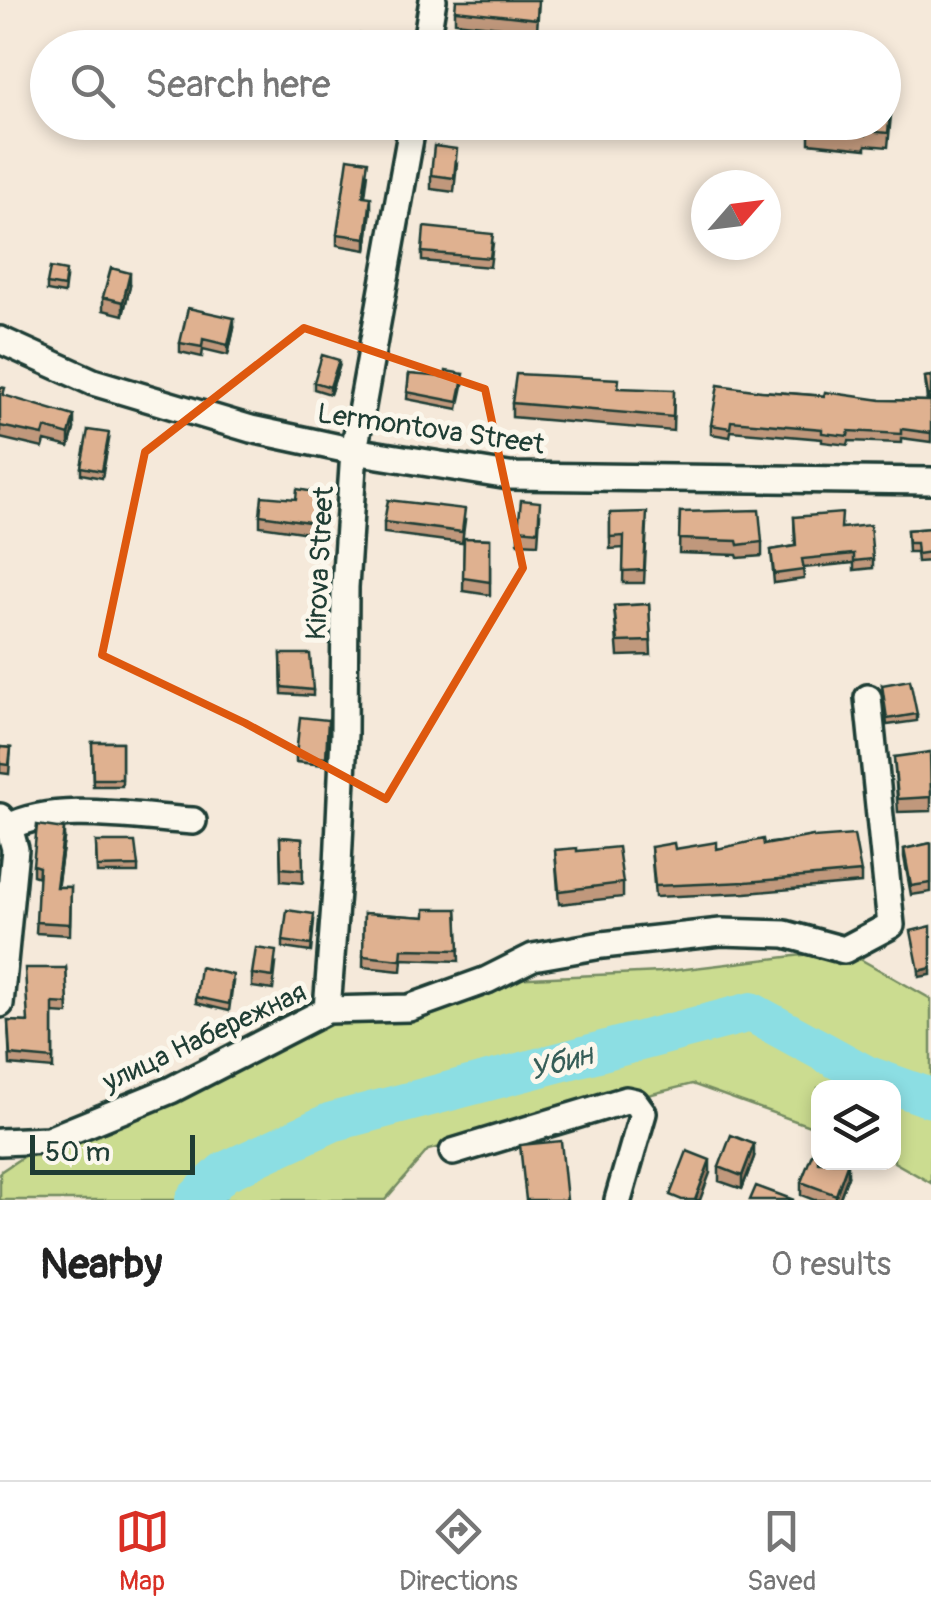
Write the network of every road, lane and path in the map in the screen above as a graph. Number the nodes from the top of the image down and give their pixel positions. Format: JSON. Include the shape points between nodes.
{"nodes":[{"id":1,"x":432,"y":0,"type":"edge"},
{"id":2,"x":428,"y":30,"type":"edge"},
{"id":3,"x":409,"y":140,"type":"edge"},
{"id":4,"x":0,"y":340,"type":"edge"},
{"id":5,"x":354,"y":451,"type":"junction"},
{"id":6,"x":931,"y":481,"type":"edge"},
{"id":7,"x":868,"y":698,"type":"dead end"},
{"id":8,"x":193,"y":821,"type":"dead end"},
{"id":9,"x":4,"y":822,"type":"edge"},
{"id":10,"x":0,"y":1004,"type":"edge"},
{"id":11,"x":327,"y":1010,"type":"junction"},
{"id":12,"x":0,"y":1142,"type":"edge"},
{"id":13,"x":453,"y":1152,"type":"dead end"},
{"id":14,"x":618,"y":1200,"type":"edge"}],
"edges":[{"from":1,"to":2,"type":"street"},
{"from":3,"to":5,"type":"street","name":"Kirova Street"},
{"from":4,"to":5,"type":"street","name":"Lermontova Street","via":[[93,382],[251,429]]},
{"from":5,"to":6,"type":"street","name":"Lermontova Street","via":[[509,476]]},
{"from":5,"to":11,"type":"street","name":"Kirova Street"},
{"from":7,"to":11,"type":"street","name":"улица Набережная","via":[[892,926],[844,950],[785,934],[721,932],[602,945],[533,958],[409,1008]]},
{"from":8,"to":9,"type":"street","via":[[76,814]]},
{"from":9,"to":10,"type":"street","via":[[15,849]]},
{"from":11,"to":12,"type":"street","name":"улица Набережная","via":[[171,1090],[48,1140]]},
{"from":13,"to":14,"type":"street","via":[[634,1102],[643,1113]]}]}
